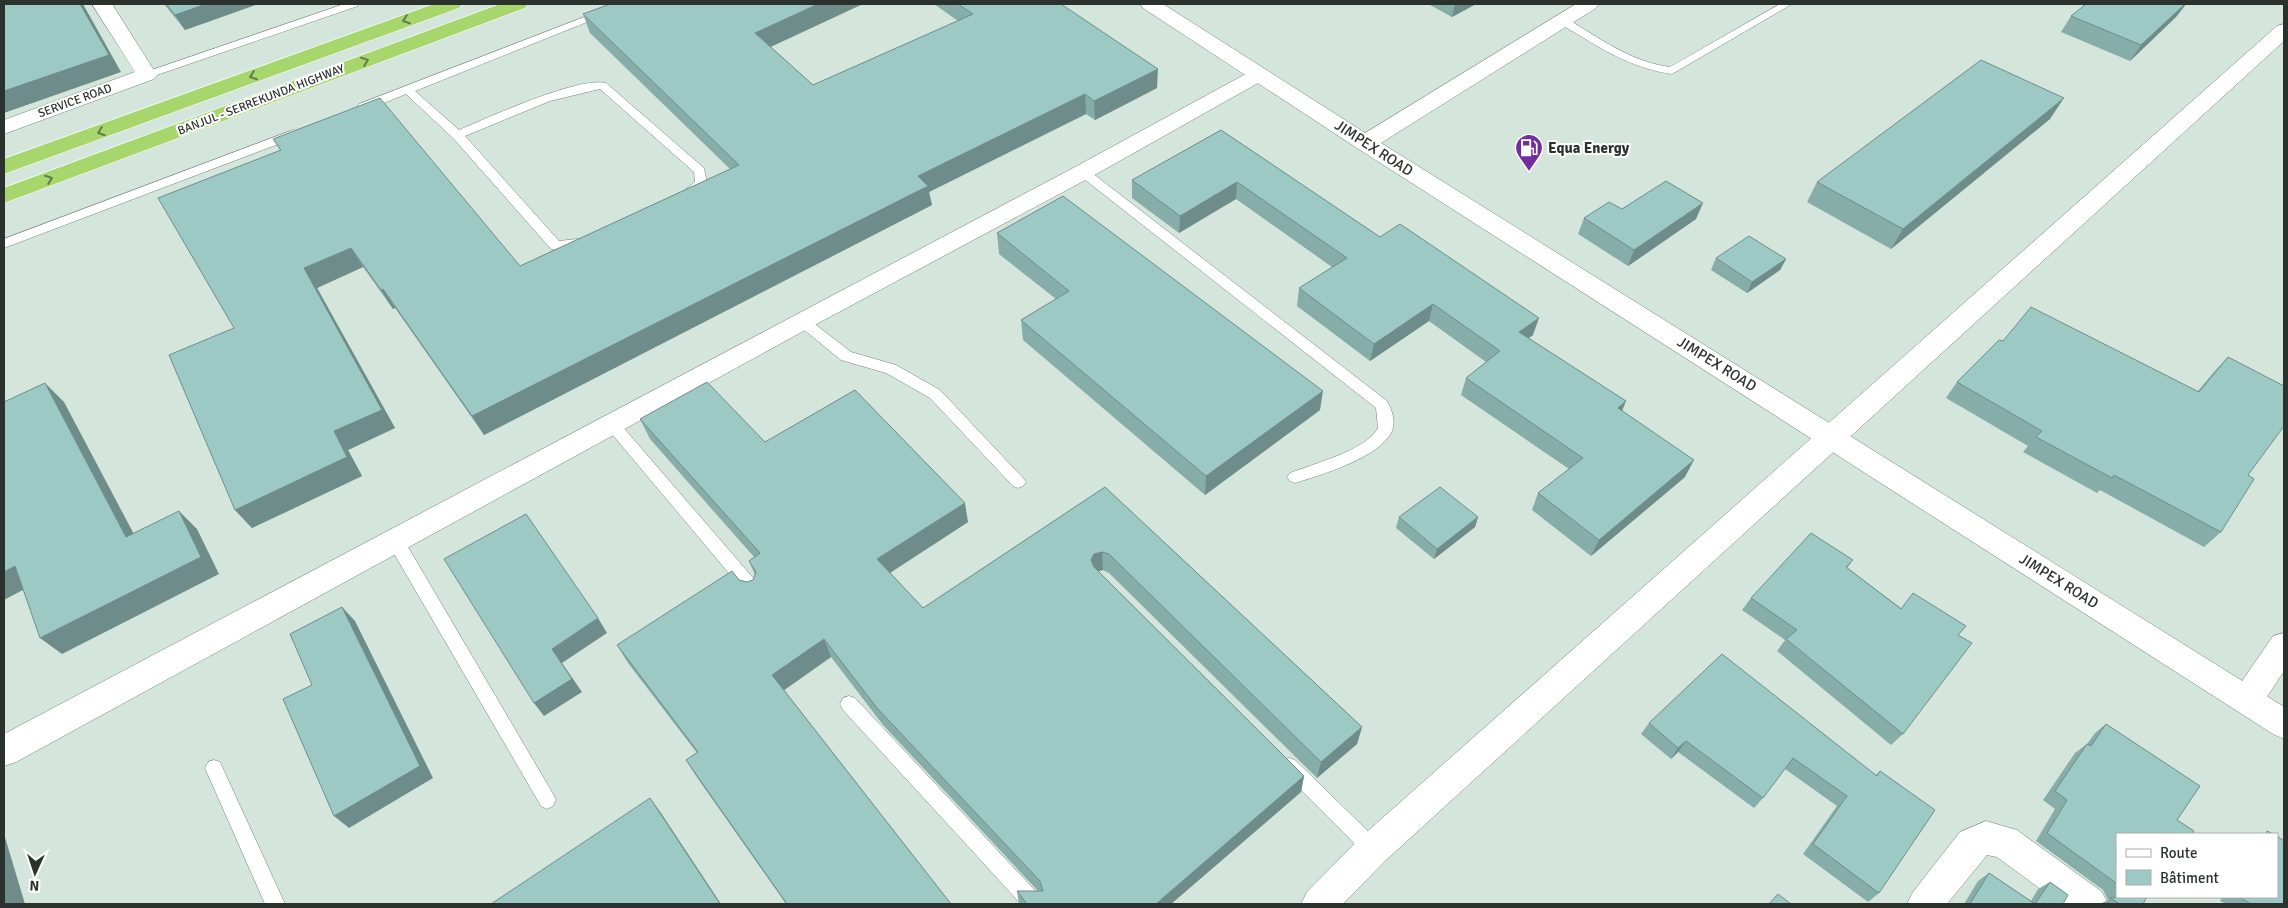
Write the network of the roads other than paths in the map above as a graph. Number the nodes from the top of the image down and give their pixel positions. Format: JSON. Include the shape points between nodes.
{"nodes":[{"id":1,"x":102,"y":4,"type":"edge"},
{"id":2,"x":354,"y":4,"type":"edge"},
{"id":3,"x":452,"y":4,"type":"edge"},
{"id":4,"x":518,"y":4,"type":"edge"},
{"id":5,"x":627,"y":4,"type":"edge"},
{"id":6,"x":1150,"y":4,"type":"edge"},
{"id":7,"x":1589,"y":4,"type":"edge"},
{"id":8,"x":1787,"y":4,"type":"edge"},
{"id":9,"x":1562,"y":20,"type":"junction"},
{"id":10,"x":2284,"y":30,"type":"edge"},
{"id":11,"x":1260,"y":74,"type":"junction"},
{"id":12,"x":147,"y":75,"type":"junction"},
{"id":13,"x":408,"y":90,"type":"junction"},
{"id":14,"x":353,"y":111,"type":"edge"},
{"id":15,"x":4,"y":127,"type":"edge"},
{"id":16,"x":307,"y":129,"type":"edge"},
{"id":17,"x":457,"y":135,"type":"junction"},
{"id":18,"x":1365,"y":143,"type":"junction"},
{"id":19,"x":4,"y":167,"type":"edge"},
{"id":20,"x":1083,"y":172,"type":"junction"},
{"id":21,"x":4,"y":196,"type":"edge"},
{"id":22,"x":672,"y":203,"type":"edge"},
{"id":23,"x":601,"y":240,"type":"edge"},
{"id":24,"x":4,"y":244,"type":"edge"},
{"id":25,"x":802,"y":321,"type":"junction"},
{"id":26,"x":611,"y":423,"type":"junction"},
{"id":27,"x":1831,"y":436,"type":"junction"},
{"id":28,"x":1295,"y":477,"type":"dead end"},
{"id":29,"x":1018,"y":482,"type":"dead end"},
{"id":30,"x":395,"y":540,"type":"junction"},
{"id":31,"x":754,"y":591,"type":"edge"},
{"id":32,"x":2284,"y":646,"type":"edge"},
{"id":33,"x":2247,"y":700,"type":"junction"},
{"id":34,"x":849,"y":704,"type":"dead end"},
{"id":35,"x":2284,"y":724,"type":"edge"},
{"id":36,"x":4,"y":751,"type":"edge"},
{"id":37,"x":1276,"y":752,"type":"edge"},
{"id":38,"x":214,"y":768,"type":"dead end"},
{"id":39,"x":547,"y":800,"type":"dead end"},
{"id":40,"x":1373,"y":849,"type":"junction"},
{"id":41,"x":275,"y":904,"type":"edge"},
{"id":42,"x":1034,"y":904,"type":"edge"},
{"id":43,"x":1319,"y":904,"type":"edge"},
{"id":44,"x":1925,"y":904,"type":"edge"},
{"id":45,"x":2090,"y":904,"type":"edge"}],
"edges":[{"from":1,"to":12,"type":"street"},
{"from":2,"to":12,"type":"lane"},
{"from":3,"to":19,"type":"highway","name":"BANJUL - SERREKUNDA HIGHWAY","one_way":true},
{"from":21,"to":4,"type":"highway","name":"BANJUL - SERREKUNDA HIGHWAY","one_way":true},
{"from":5,"to":13,"type":"lane"},
{"from":6,"to":11,"type":"street","name":"JIMPEX ROAD"},
{"from":7,"to":9,"type":"street"},
{"from":8,"to":9,"type":"lane","via":[[1672,71],[1632,62]]},
{"from":9,"to":18,"type":"street"},
{"from":10,"to":27,"type":"street"},
{"from":11,"to":18,"type":"street","name":"JIMPEX ROAD"},
{"from":11,"to":20,"type":"street"},
{"from":12,"to":15,"type":"street","name":"SERVICE ROAD"},
{"from":13,"to":14,"type":"lane"},
{"from":13,"to":17,"type":"lane"},
{"from":16,"to":24,"type":"lane"},
{"from":17,"to":22,"type":"lane","via":[[544,99],[578,88],[602,85],[700,171],[701,183]]},
{"from":17,"to":23,"type":"lane","via":[[556,246]]},
{"from":18,"to":27,"type":"street","name":"JIMPEX ROAD"},
{"from":20,"to":25,"type":"street"},
{"from":20,"to":28,"type":"lane","via":[[1382,405],[1387,419],[1383,434],[1357,452]]},
{"from":25,"to":26,"type":"street"},
{"from":25,"to":29,"type":"lane","via":[[846,356],[891,369],[935,394]]},
{"from":26,"to":30,"type":"street"},
{"from":26,"to":31,"type":"lane"},
{"from":27,"to":33,"type":"street","name":"JIMPEX ROAD"},
{"from":27,"to":40,"type":"street"},
{"from":30,"to":36,"type":"street"},
{"from":30,"to":39,"type":"lane"},
{"from":32,"to":33,"type":"street"},
{"from":33,"to":35,"type":"street","name":"JIMPEX ROAD"},
{"from":34,"to":42,"type":"lane"},
{"from":37,"to":40,"type":"lane"},
{"from":38,"to":41,"type":"lane"},
{"from":40,"to":43,"type":"street"},
{"from":44,"to":45,"type":"street","via":[[1972,844],[1986,838],[2005,842]]}]}
